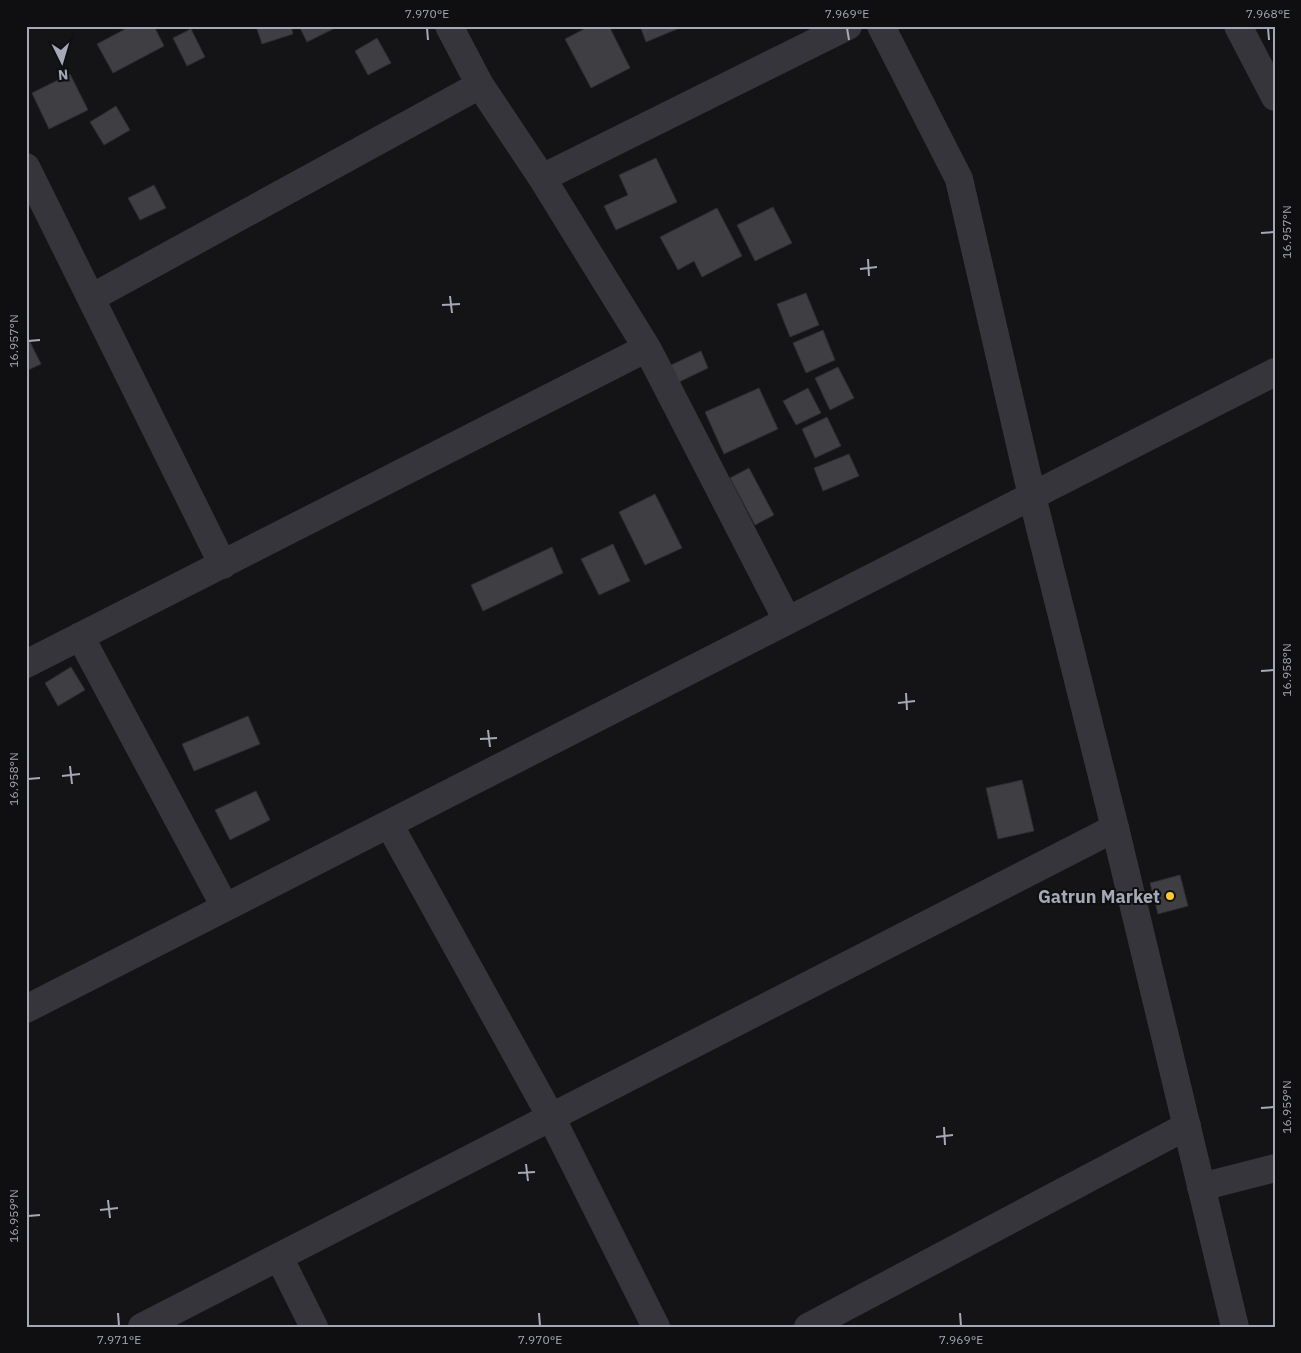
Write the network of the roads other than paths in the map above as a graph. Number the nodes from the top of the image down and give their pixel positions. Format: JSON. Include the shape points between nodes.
{"nodes":[{"id":1,"x":449,"y":26,"type":"edge"},
{"id":2,"x":848,"y":26,"type":"edge"},
{"id":3,"x":881,"y":26,"type":"edge"},
{"id":4,"x":1238,"y":26,"type":"edge"},
{"id":5,"x":480,"y":85,"type":"junction"},
{"id":6,"x":1275,"y":97,"type":"edge"},
{"id":7,"x":26,"y":167,"type":"edge"},
{"id":8,"x":542,"y":178,"type":"junction"},
{"id":9,"x":91,"y":298,"type":"junction"},
{"id":10,"x":647,"y":348,"type":"junction"},
{"id":11,"x":1275,"y":372,"type":"edge"},
{"id":12,"x":1032,"y":496,"type":"junction"},
{"id":13,"x":223,"y":565,"type":"junction"},
{"id":14,"x":787,"y":620,"type":"junction"},
{"id":15,"x":80,"y":636,"type":"junction"},
{"id":16,"x":26,"y":664,"type":"edge"},
{"id":17,"x":389,"y":824,"type":"junction"},
{"id":18,"x":1115,"y":828,"type":"junction"},
{"id":19,"x":225,"y":908,"type":"junction"},
{"id":20,"x":26,"y":1009,"type":"edge"},
{"id":21,"x":550,"y":1117,"type":"junction"},
{"id":22,"x":1187,"y":1126,"type":"junction"},
{"id":23,"x":1275,"y":1168,"type":"edge"},
{"id":24,"x":1202,"y":1187,"type":"junction"},
{"id":25,"x":280,"y":1256,"type":"junction"},
{"id":26,"x":142,"y":1327,"type":"edge"},
{"id":27,"x":314,"y":1327,"type":"edge"},
{"id":28,"x":656,"y":1327,"type":"edge"},
{"id":29,"x":808,"y":1327,"type":"edge"},
{"id":30,"x":1235,"y":1327,"type":"edge"}],
"edges":[{"from":1,"to":5,"type":"street"},
{"from":2,"to":8,"type":"street"},
{"from":3,"to":12,"type":"street","via":[[959,178]]},
{"from":4,"to":6,"type":"street"},
{"from":5,"to":8,"type":"street"},
{"from":5,"to":9,"type":"street"},
{"from":7,"to":9,"type":"street"},
{"from":8,"to":10,"type":"street"},
{"from":9,"to":13,"type":"street"},
{"from":10,"to":13,"type":"street"},
{"from":10,"to":14,"type":"street"},
{"from":11,"to":12,"type":"street"},
{"from":12,"to":14,"type":"street"},
{"from":12,"to":18,"type":"street"},
{"from":13,"to":15,"type":"street"},
{"from":14,"to":17,"type":"street"},
{"from":15,"to":16,"type":"street"},
{"from":15,"to":19,"type":"street"},
{"from":17,"to":19,"type":"street"},
{"from":17,"to":21,"type":"street"},
{"from":18,"to":21,"type":"street"},
{"from":18,"to":22,"type":"street"},
{"from":19,"to":20,"type":"street"},
{"from":21,"to":25,"type":"street"},
{"from":21,"to":28,"type":"street"},
{"from":22,"to":24,"type":"street"},
{"from":22,"to":29,"type":"street"},
{"from":23,"to":24,"type":"street"},
{"from":24,"to":30,"type":"street"},
{"from":25,"to":26,"type":"street"},
{"from":25,"to":27,"type":"street"}]}
